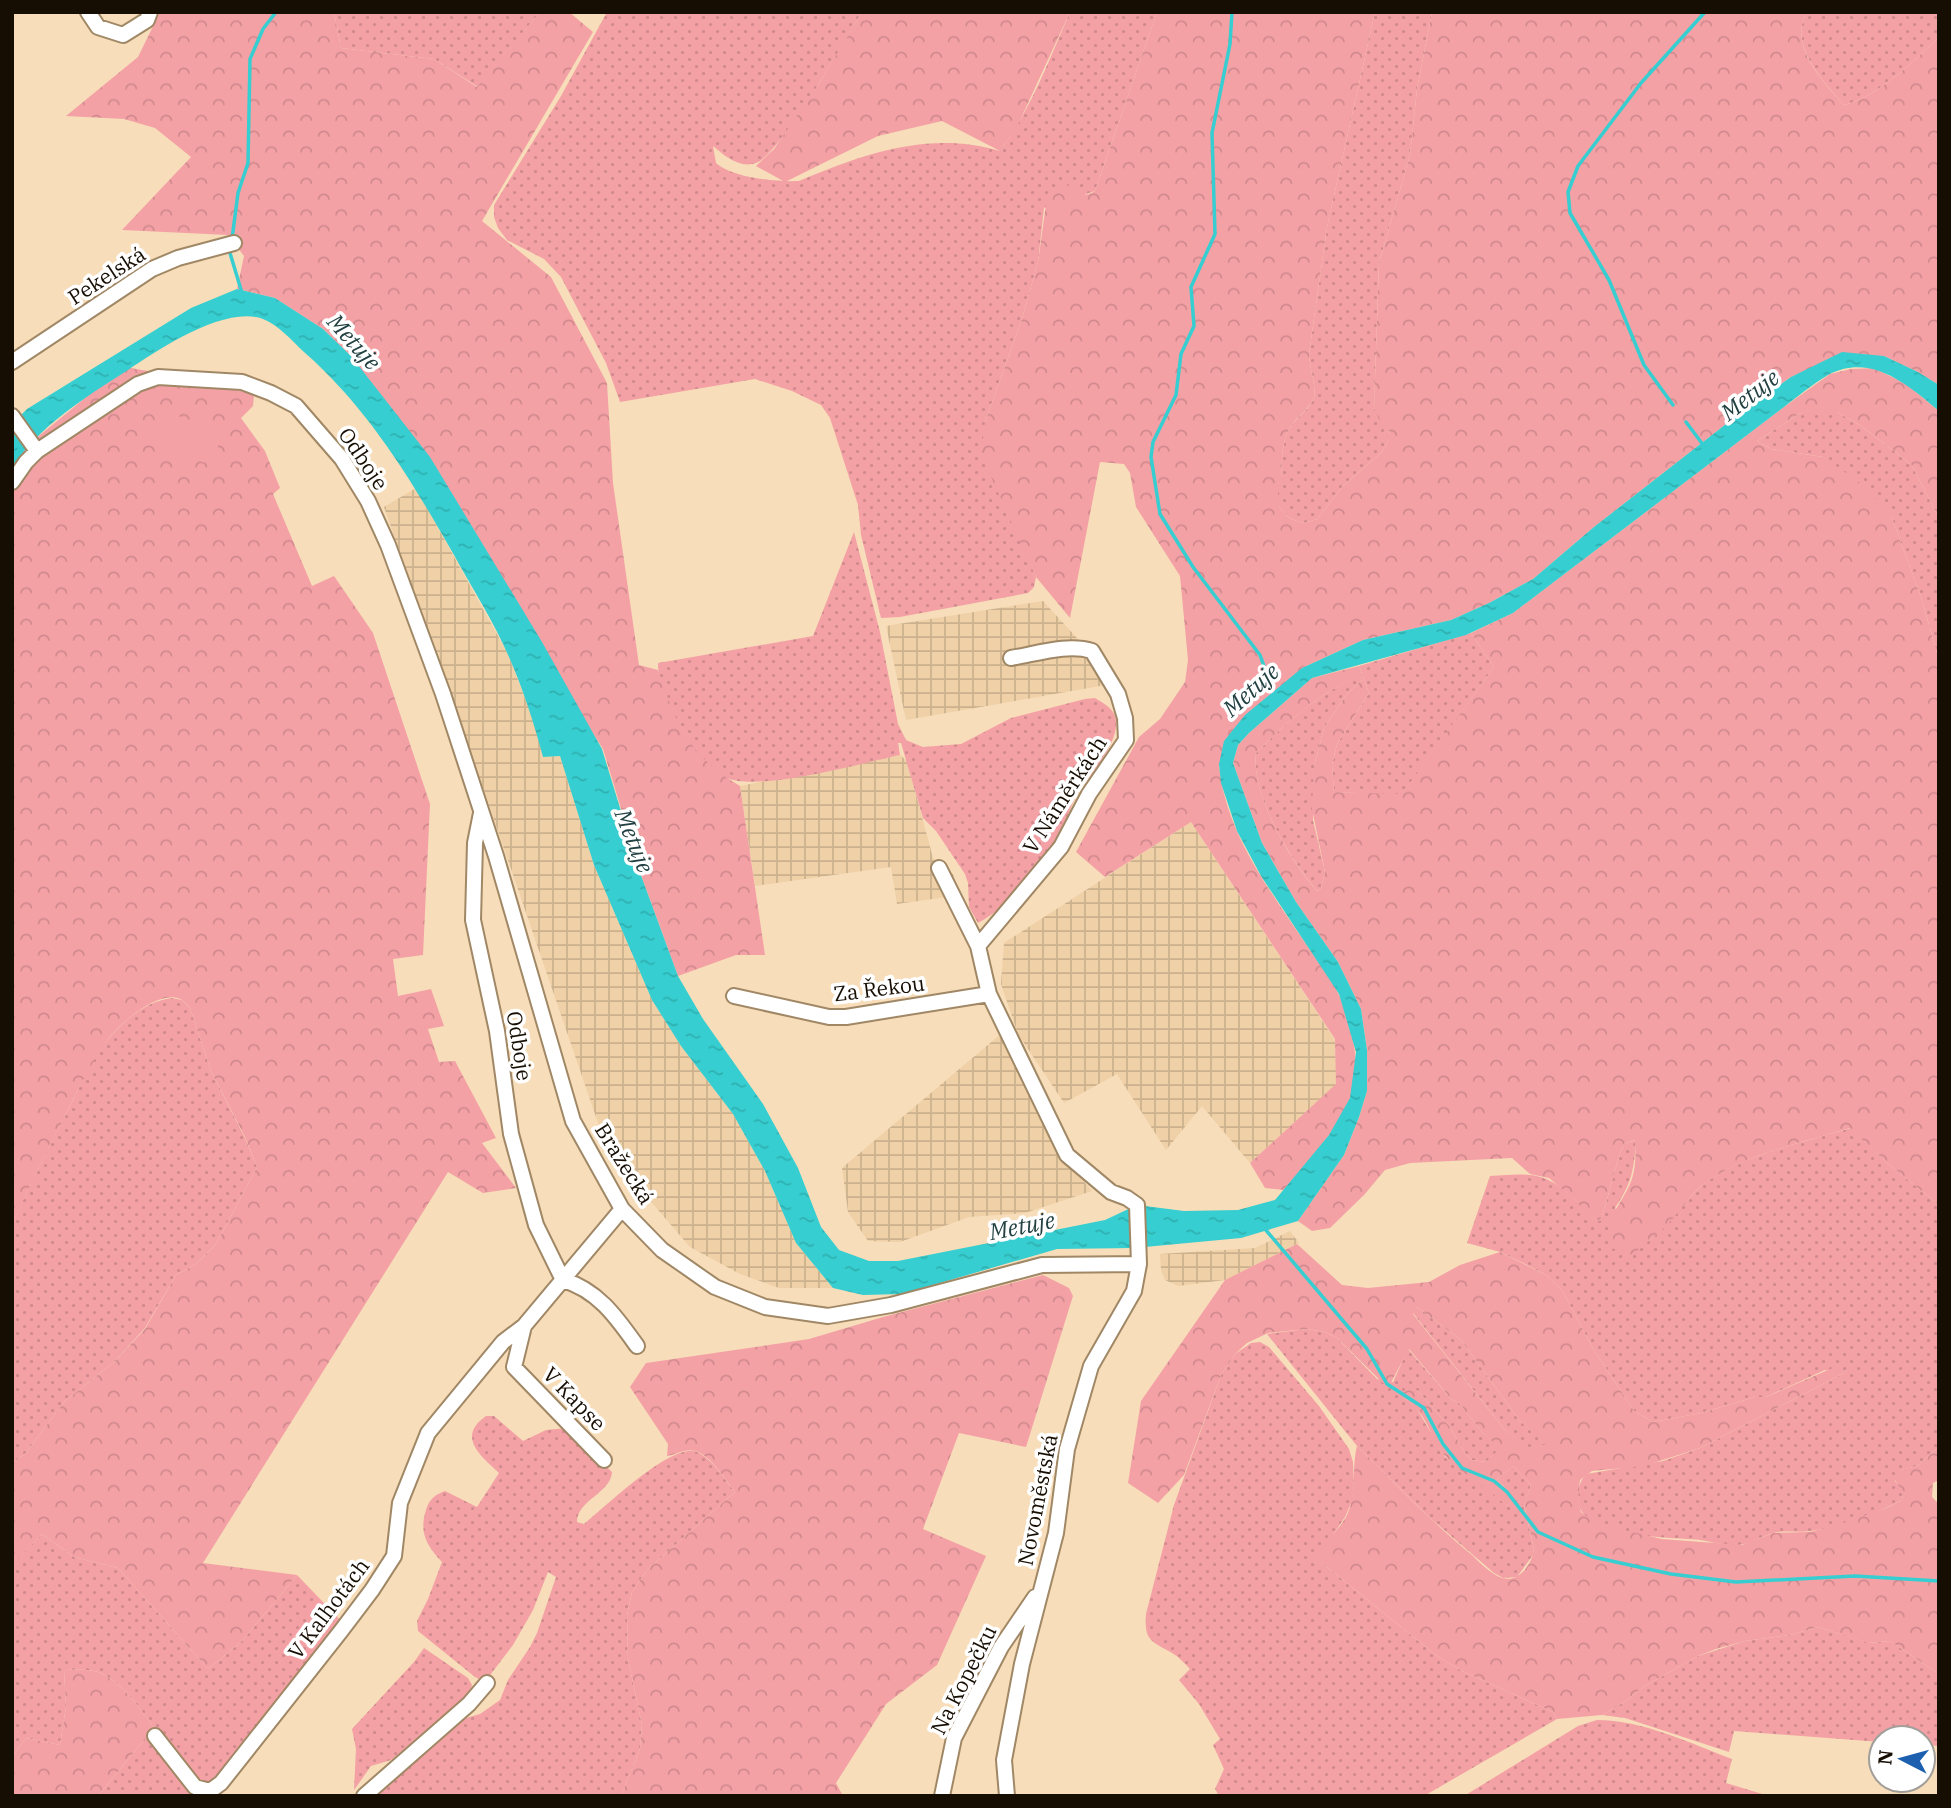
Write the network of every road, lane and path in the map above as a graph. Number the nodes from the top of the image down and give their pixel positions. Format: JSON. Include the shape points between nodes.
{"nodes":[{"id":1,"x":89,"y":12,"type":"edge"},
{"id":2,"x":150,"y":12,"type":"edge"},
{"id":3,"x":234,"y":243,"type":"dead end"},
{"id":4,"x":12,"y":362,"type":"edge"},
{"id":5,"x":12,"y":415,"type":"edge"},
{"id":6,"x":35,"y":448,"type":"junction"},
{"id":7,"x":12,"y":482,"type":"edge"},
{"id":8,"x":1011,"y":659,"type":"dead end"},
{"id":9,"x":481,"y":811,"type":"junction"},
{"id":10,"x":496,"y":856,"type":"joint"},
{"id":11,"x":939,"y":868,"type":"dead end"},
{"id":12,"x":978,"y":946,"type":"junction"},
{"id":13,"x":989,"y":994,"type":"junction"},
{"id":14,"x":734,"y":996,"type":"dead end"},
{"id":15,"x":622,"y":1209,"type":"junction"},
{"id":16,"x":1139,"y":1258,"type":"junction"},
{"id":17,"x":563,"y":1280,"type":"junction"},
{"id":18,"x":524,"y":1326,"type":"junction"},
{"id":19,"x":638,"y":1346,"type":"dead end"},
{"id":20,"x":604,"y":1460,"type":"dead end"},
{"id":21,"x":1040,"y":1590,"type":"junction"},
{"id":22,"x":487,"y":1683,"type":"dead end"},
{"id":23,"x":155,"y":1736,"type":"dead end"},
{"id":24,"x":224,"y":1789,"type":"edge"},
{"id":25,"x":364,"y":1796,"type":"edge"},
{"id":26,"x":942,"y":1796,"type":"edge"},
{"id":27,"x":1007,"y":1796,"type":"edge"}],
"edges":[{"from":1,"to":2,"type":"street","via":[[98,27],[123,35],[147,20]]},
{"from":3,"to":4,"type":"street","name":"Pekelská","via":[[152,269]]},
{"from":5,"to":6,"type":"street"},
{"from":6,"to":7,"type":"street","name":"Odboje"},
{"from":6,"to":9,"type":"street","name":"Odboje","via":[[138,384],[158,377],[242,382],[296,406],[342,459],[368,501],[443,694]]},
{"from":8,"to":12,"type":"street","name":"V Náměrkách","via":[[1062,650],[1092,651],[1118,694],[1126,740],[1089,794],[1061,847]]},
{"from":9,"to":10,"type":"street","name":"Odboje"},
{"from":9,"to":17,"type":"street","name":"Odboje","via":[[475,843],[473,920],[511,1134],[536,1225]]},
{"from":10,"to":15,"type":"street","name":"Bražecká","via":[[573,1122]]},
{"from":11,"to":12,"type":"street"},
{"from":12,"to":13,"type":"street"},
{"from":13,"to":14,"type":"street","name":"Za Řekou","via":[[846,1017]]},
{"from":13,"to":16,"type":"street","via":[[1067,1155],[1111,1192],[1137,1205]]},
{"from":15,"to":16,"type":"street","name":"Bražecká","via":[[662,1250],[715,1287],[765,1307],[828,1316],[891,1305],[1042,1265]]},
{"from":15,"to":17,"type":"street","name":"V Kalhotách"},
{"from":16,"to":21,"type":"street","name":"Novoměstská","via":[[1134,1291],[1091,1366],[1068,1449],[1056,1533]]},
{"from":17,"to":18,"type":"street","name":"V Kalhotách"},
{"from":17,"to":19,"type":"street","via":[[578,1284],[603,1302]]},
{"from":18,"to":20,"type":"street","name":"V Kapse","via":[[514,1367]]},
{"from":18,"to":24,"type":"street","name":"V Kalhotách","via":[[503,1342],[428,1433],[400,1503],[394,1556]]},
{"from":21,"to":26,"type":"street","name":"Na Kopečku","via":[[1001,1647],[954,1738]]},
{"from":21,"to":27,"type":"street","name":"Novoměstská","via":[[1003,1760]]},
{"from":22,"to":25,"type":"street"},
{"from":23,"to":24,"type":"street","name":"V Kalhotách","via":[[195,1787]]}]}
